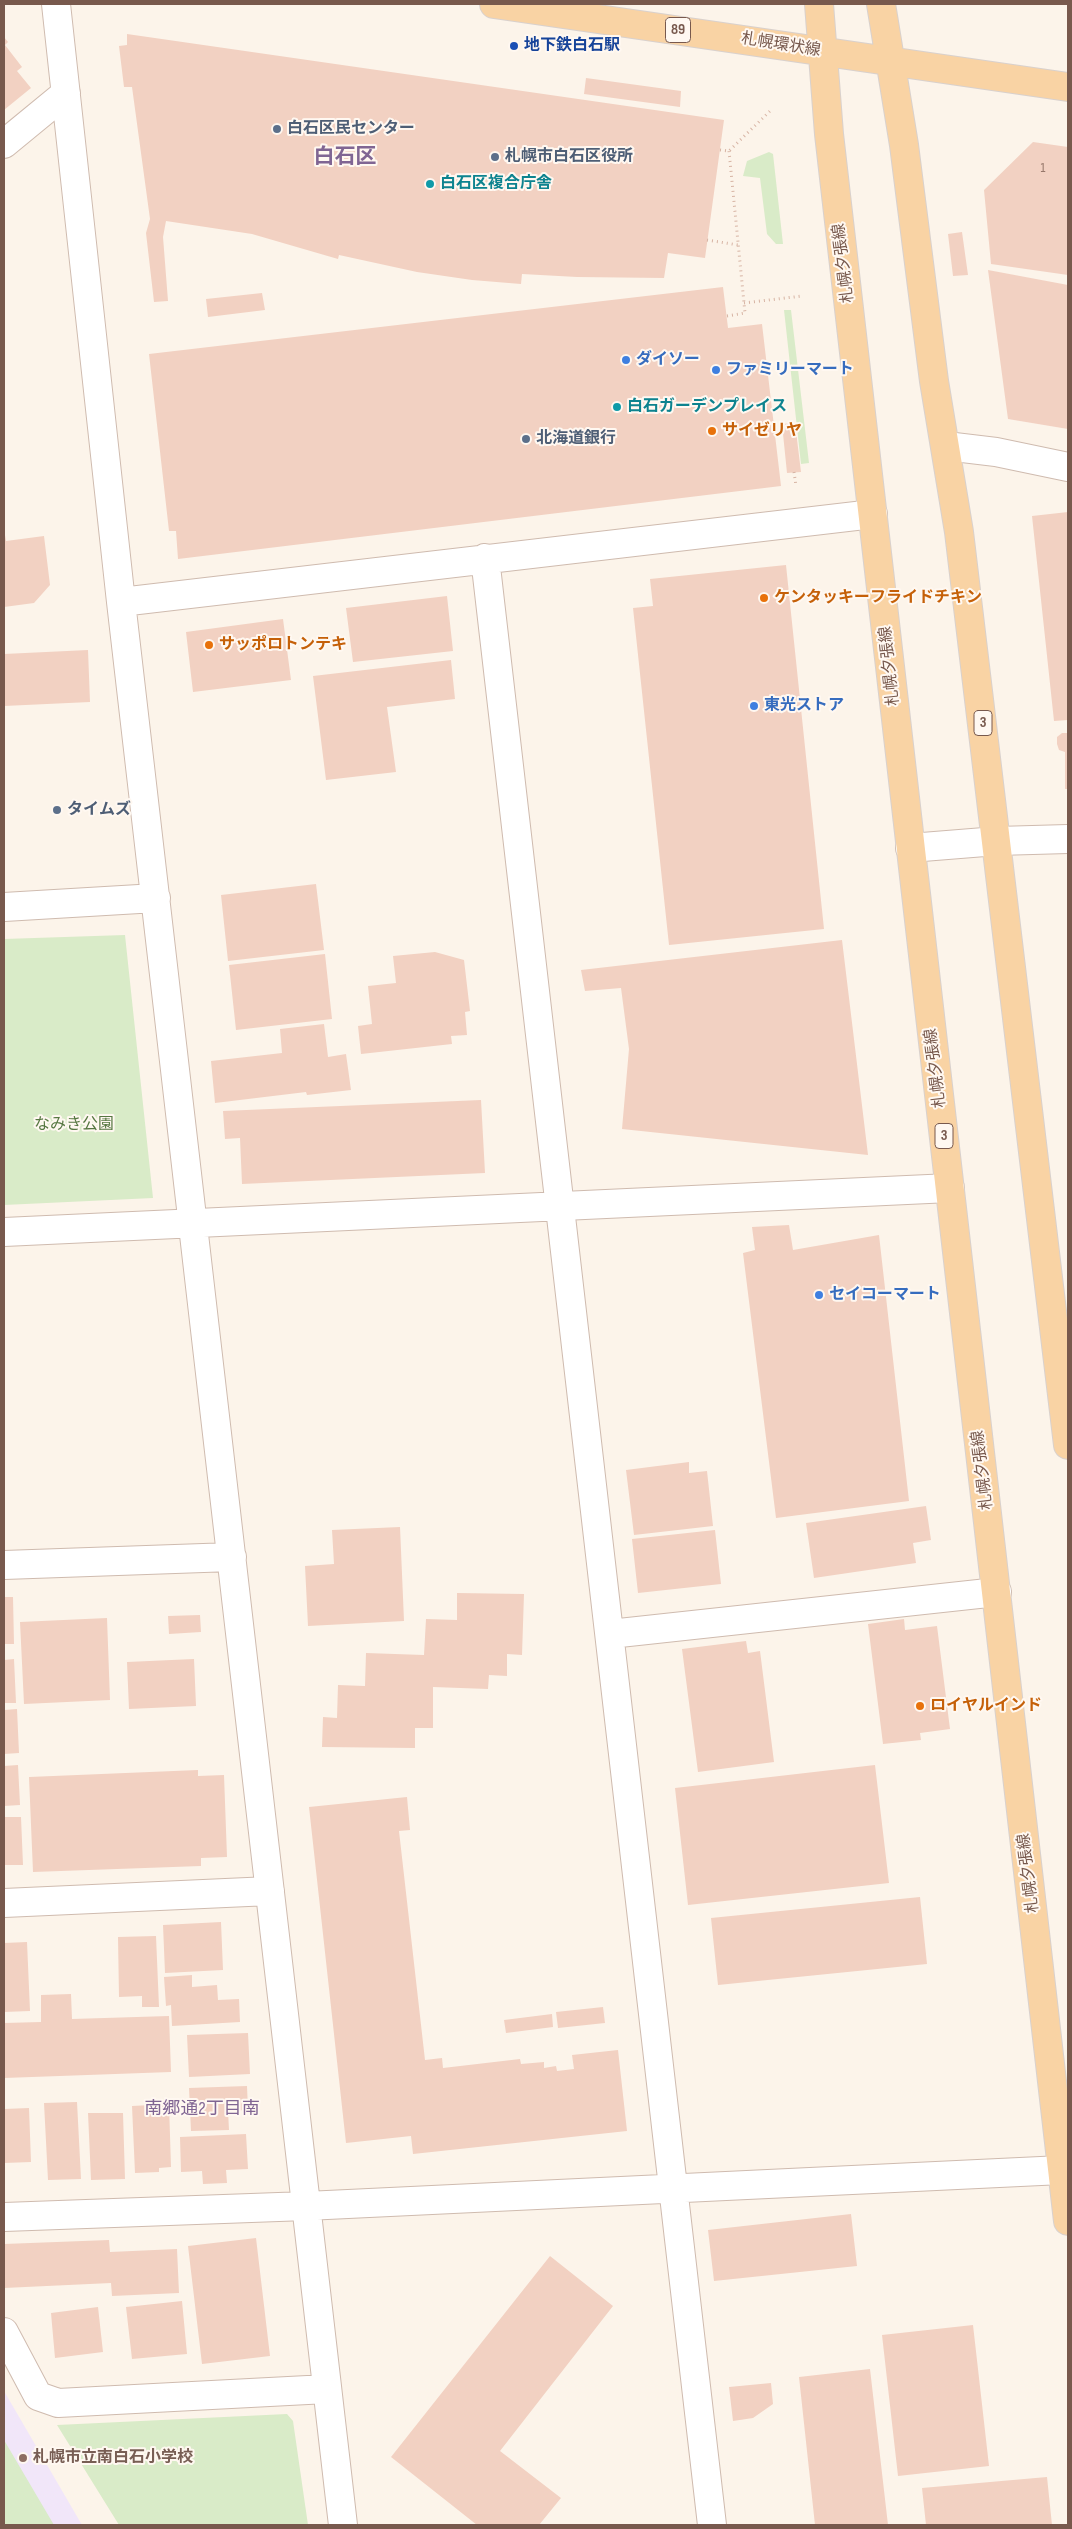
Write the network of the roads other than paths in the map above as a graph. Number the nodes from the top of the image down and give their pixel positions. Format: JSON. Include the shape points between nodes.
{"nodes":[{"id":1,"x":56,"y":4,"type":"edge"},
{"id":2,"x":494,"y":4,"type":"edge"},
{"id":3,"x":819,"y":4,"type":"edge"},
{"id":4,"x":881,"y":4,"type":"edge"},
{"id":5,"x":823,"y":51,"type":"junction"},
{"id":6,"x":890,"y":61,"type":"junction"},
{"id":7,"x":1068,"y":87,"type":"edge"},
{"id":8,"x":66,"y":93,"type":"junction"},
{"id":9,"x":4,"y":144,"type":"edge"},
{"id":10,"x":946,"y":446,"type":"junction"},
{"id":11,"x":1068,"y":467,"type":"edge"},
{"id":12,"x":873,"y":514,"type":"junction"},
{"id":13,"x":485,"y":558,"type":"junction"},
{"id":14,"x":121,"y":602,"type":"junction"},
{"id":15,"x":1068,"y":840,"type":"edge"},
{"id":16,"x":997,"y":841,"type":"junction"},
{"id":17,"x":910,"y":848,"type":"junction"},
{"id":18,"x":156,"y":898,"type":"junction"},
{"id":19,"x":4,"y":907,"type":"edge"},
{"id":20,"x":950,"y":1188,"type":"junction"},
{"id":21,"x":561,"y":1207,"type":"junction"},
{"id":22,"x":194,"y":1222,"type":"junction"},
{"id":23,"x":4,"y":1232,"type":"edge"},
{"id":24,"x":1066,"y":1400,"type":"edge"},
{"id":25,"x":1068,"y":1445,"type":"edge"},
{"id":26,"x":232,"y":1557,"type":"junction"},
{"id":27,"x":4,"y":1566,"type":"edge"},
{"id":28,"x":997,"y":1592,"type":"junction"},
{"id":29,"x":610,"y":1634,"type":"junction"},
{"id":30,"x":270,"y":1890,"type":"junction"},
{"id":31,"x":4,"y":1903,"type":"edge"},
{"id":32,"x":1062,"y":2170,"type":"junction"},
{"id":33,"x":672,"y":2189,"type":"junction"},
{"id":34,"x":306,"y":2206,"type":"junction"},
{"id":35,"x":4,"y":2217,"type":"edge"},
{"id":36,"x":1068,"y":2221,"type":"edge"},
{"id":37,"x":4,"y":2332,"type":"edge"},
{"id":38,"x":327,"y":2389,"type":"junction"},
{"id":39,"x":343,"y":2525,"type":"edge"},
{"id":40,"x":712,"y":2525,"type":"edge"}],
"edges":[{"from":1,"to":8,"type":"street"},
{"from":2,"to":5,"type":"main road","name":"札幌環状線","number":"89"},
{"from":3,"to":5,"type":"main road","name":"札幌夕張線","number":"3"},
{"from":4,"to":6,"type":"main road","number":"3"},
{"from":5,"to":6,"type":"main road","name":"札幌環状線","number":"89"},
{"from":5,"to":12,"type":"main road","name":"札幌夕張線","number":"3","via":[[829,134]]},
{"from":6,"to":7,"type":"main road","name":"札幌環状線","number":"89"},
{"from":6,"to":10,"type":"main road","number":"3","via":[[934,381]]},
{"from":8,"to":9,"type":"street"},
{"from":8,"to":14,"type":"street"},
{"from":10,"to":11,"type":"street","via":[[996,452]]},
{"from":10,"to":16,"type":"main road","number":"3"},
{"from":12,"to":13,"type":"street"},
{"from":12,"to":17,"type":"main road","name":"札幌夕張線","number":"3"},
{"from":13,"to":14,"type":"street"},
{"from":13,"to":21,"type":"street"},
{"from":14,"to":18,"type":"street"},
{"from":15,"to":16,"type":"street"},
{"from":16,"to":17,"type":"street"},
{"from":16,"to":24,"type":"main road","number":"3"},
{"from":17,"to":20,"type":"main road","name":"札幌夕張線","number":"3"},
{"from":18,"to":19,"type":"street"},
{"from":18,"to":22,"type":"street"},
{"from":20,"to":21,"type":"street"},
{"from":20,"to":28,"type":"main road","name":"札幌夕張線","number":"3"},
{"from":21,"to":22,"type":"street"},
{"from":21,"to":29,"type":"street"},
{"from":22,"to":23,"type":"street"},
{"from":22,"to":26,"type":"street"},
{"from":24,"to":25,"type":"main road","number":"3"},
{"from":26,"to":27,"type":"street"},
{"from":26,"to":30,"type":"street"},
{"from":28,"to":29,"type":"street"},
{"from":28,"to":32,"type":"main road","name":"札幌夕張線","number":"3"},
{"from":29,"to":33,"type":"street"},
{"from":30,"to":31,"type":"street"},
{"from":30,"to":34,"type":"street"},
{"from":32,"to":33,"type":"street"},
{"from":32,"to":36,"type":"main road","name":"札幌夕張線","number":"3"},
{"from":33,"to":34,"type":"street"},
{"from":33,"to":40,"type":"street"},
{"from":34,"to":35,"type":"street"},
{"from":34,"to":38,"type":"street"},
{"from":37,"to":38,"type":"street","via":[[38,2396],[58,2403]]},
{"from":38,"to":39,"type":"street"}]}
